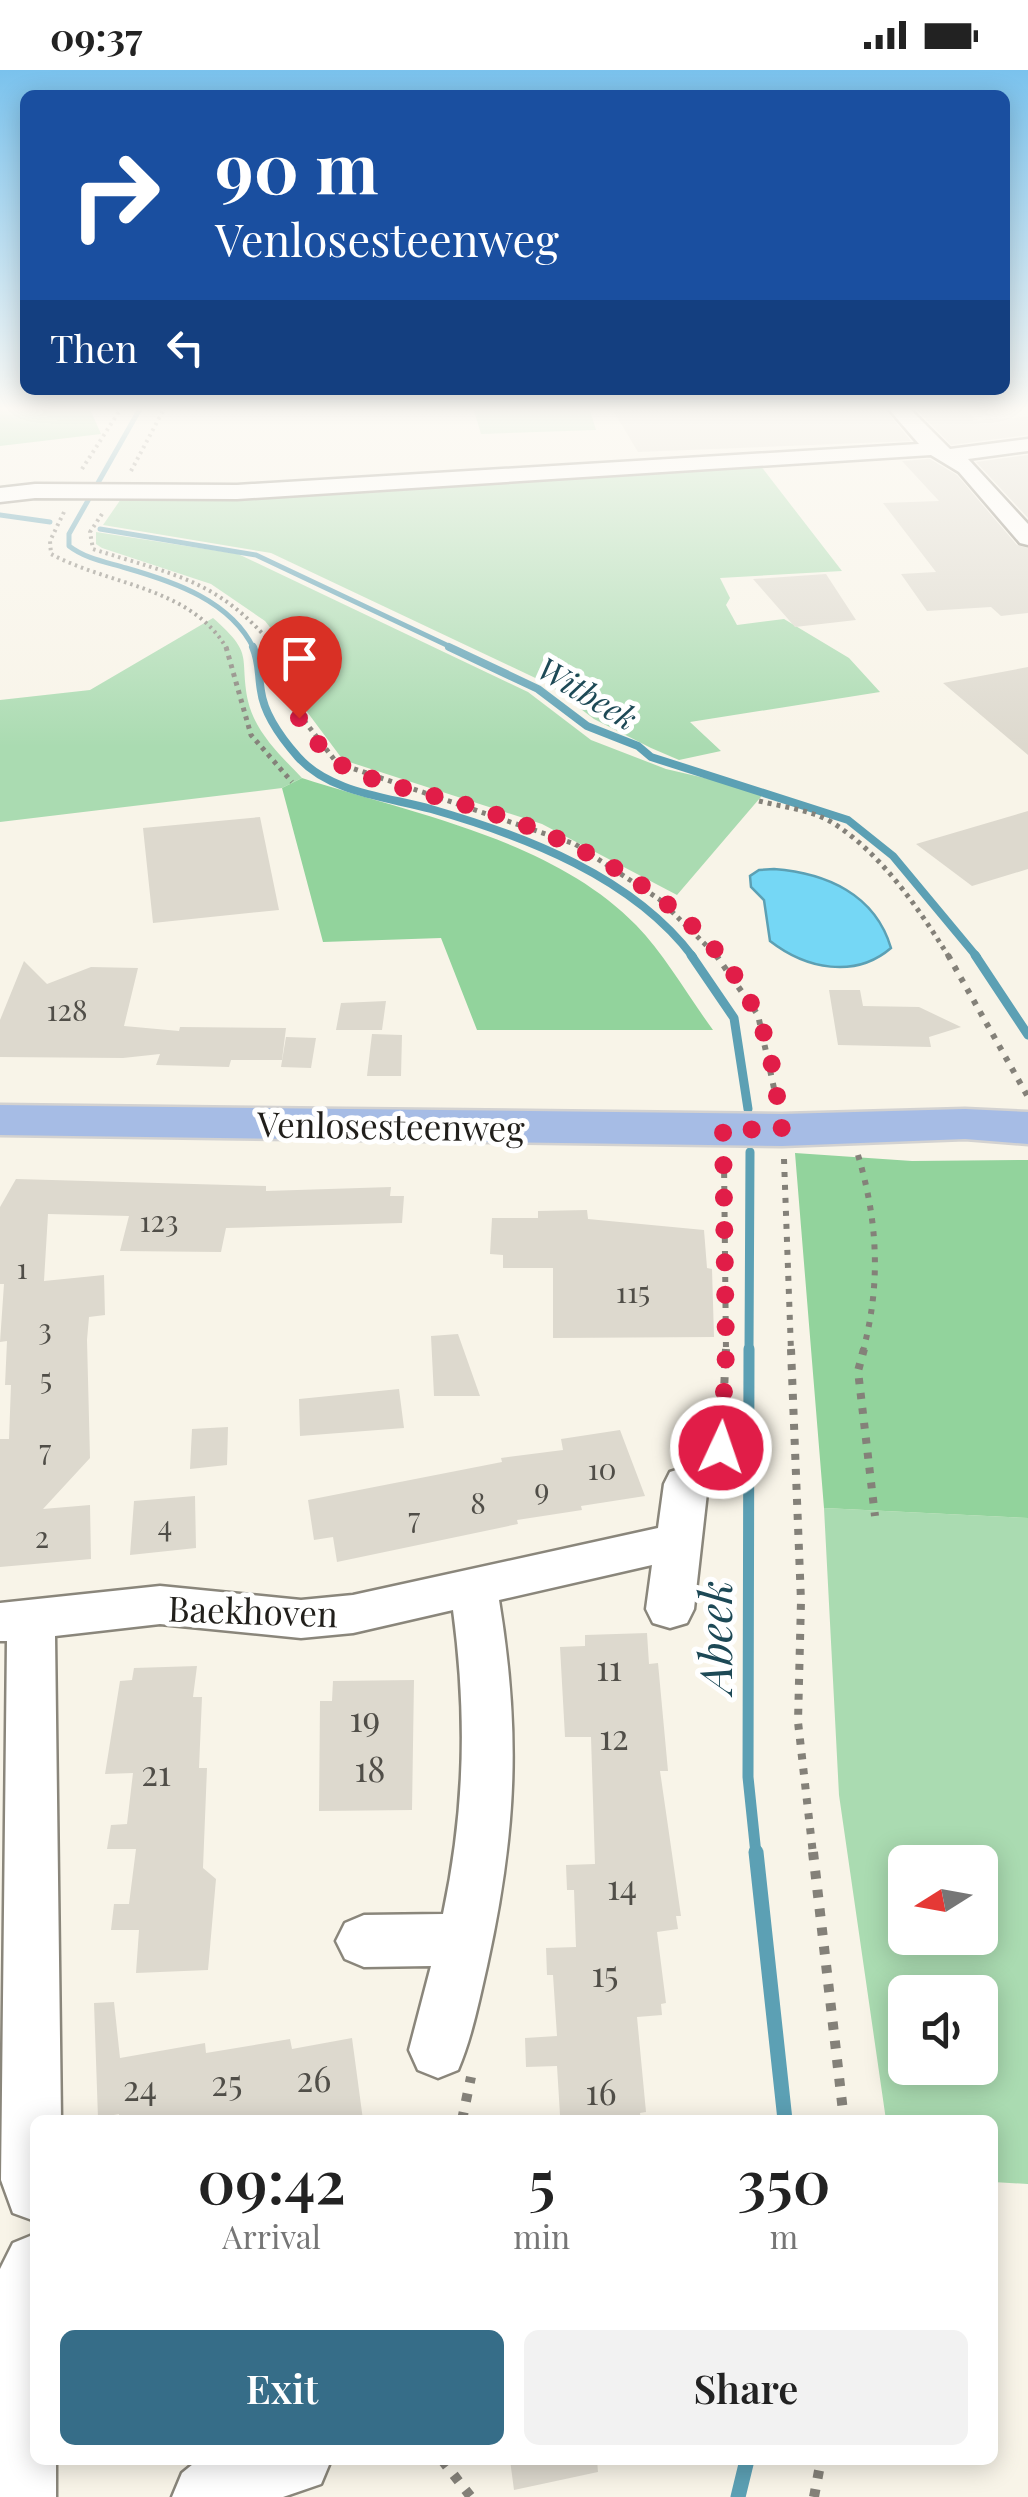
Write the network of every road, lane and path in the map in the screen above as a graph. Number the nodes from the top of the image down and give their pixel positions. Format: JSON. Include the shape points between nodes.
{"nodes":[{"id":1,"x":62,"y":520,"type":"edge"},
{"id":2,"x":98,"y":520,"type":"edge"},
{"id":3,"x":292,"y":782,"type":"dead end"},
{"id":4,"x":759,"y":801,"type":"dead end"},
{"id":5,"x":1028,"y":1098,"type":"edge"},
{"id":6,"x":0,"y":1120,"type":"edge"},
{"id":7,"x":1028,"y":1128,"type":"edge"},
{"id":8,"x":723,"y":1129,"type":"junction"},
{"id":9,"x":782,"y":1130,"type":"junction"},
{"id":10,"x":852,"y":1137,"type":"junction"},
{"id":11,"x":1028,"y":1137,"type":"edge"},
{"id":12,"x":686,"y":1484,"type":"joint"},
{"id":13,"x":875,"y":1516,"type":"dead end"},
{"id":14,"x":678,"y":1541,"type":"junction"},
{"id":15,"x":474,"y":1590,"type":"junction"},
{"id":16,"x":670,"y":1609,"type":"dead end"},
{"id":17,"x":15,"y":1621,"type":"edge"},
{"id":18,"x":466,"y":1939,"type":"junction"},
{"id":19,"x":364,"y":1941,"type":"dead end"},
{"id":20,"x":438,"y":2050,"type":"dead end"},
{"id":21,"x":843,"y":2115,"type":"edge"},
{"id":22,"x":30,"y":2145,"type":"edge"},
{"id":23,"x":30,"y":2276,"type":"edge"},
{"id":24,"x":276,"y":2465,"type":"edge"},
{"id":25,"x":446,"y":2465,"type":"edge"},
{"id":26,"x":820,"y":2465,"type":"edge"},
{"id":27,"x":22,"y":2497,"type":"edge"},
{"id":28,"x":206,"y":2497,"type":"edge"},
{"id":29,"x":471,"y":2497,"type":"edge"},
{"id":30,"x":814,"y":2497,"type":"edge"}],
"edges":[{"from":1,"to":3,"type":"path","via":[[51,554],[148,589],[215,631],[235,662],[252,738]]},
{"from":2,"to":9,"type":"path","via":[[90,532],[93,549],[198,582],[244,611],[276,649],[286,696],[337,762],[575,844],[687,924],[758,1015]]},
{"from":4,"to":5,"type":"path","via":[[830,821],[873,853],[929,926]]},
{"from":6,"to":8,"type":"main road","name":"Venlosesteenweg"},
{"from":7,"to":9,"type":"main road","name":"Venlosesteenweg","via":[[874,1124]]},
{"from":8,"to":9,"type":"main road","name":"Venlosesteenweg"},
{"from":8,"to":12,"type":"path","via":[[720,1480]]},
{"from":9,"to":10,"type":"main road","name":"Venlosesteenweg"},
{"from":9,"to":21,"type":"path","via":[[802,1601],[798,1722]]},
{"from":10,"to":11,"type":"main road","name":"Venlosesteenweg"},
{"from":10,"to":13,"type":"path","via":[[870,1196],[877,1256],[858,1371]]},
{"from":12,"to":14,"type":"street"},
{"from":14,"to":15,"type":"street","name":"Baekhoven"},
{"from":14,"to":16,"type":"street"},
{"from":15,"to":17,"type":"street","name":"Baekhoven","via":[[300,1619],[160,1605]]},
{"from":15,"to":18,"type":"street","via":[[490,1770]]},
{"from":17,"to":22,"type":"street","name":"Baekhoven"},
{"from":18,"to":19,"type":"street"},
{"from":18,"to":20,"type":"street"},
{"from":23,"to":27,"type":"street","via":[[24,2290]]},
{"from":24,"to":28,"type":"street","via":[[230,2476]]},
{"from":25,"to":29,"type":"path"},
{"from":26,"to":30,"type":"path"}]}
